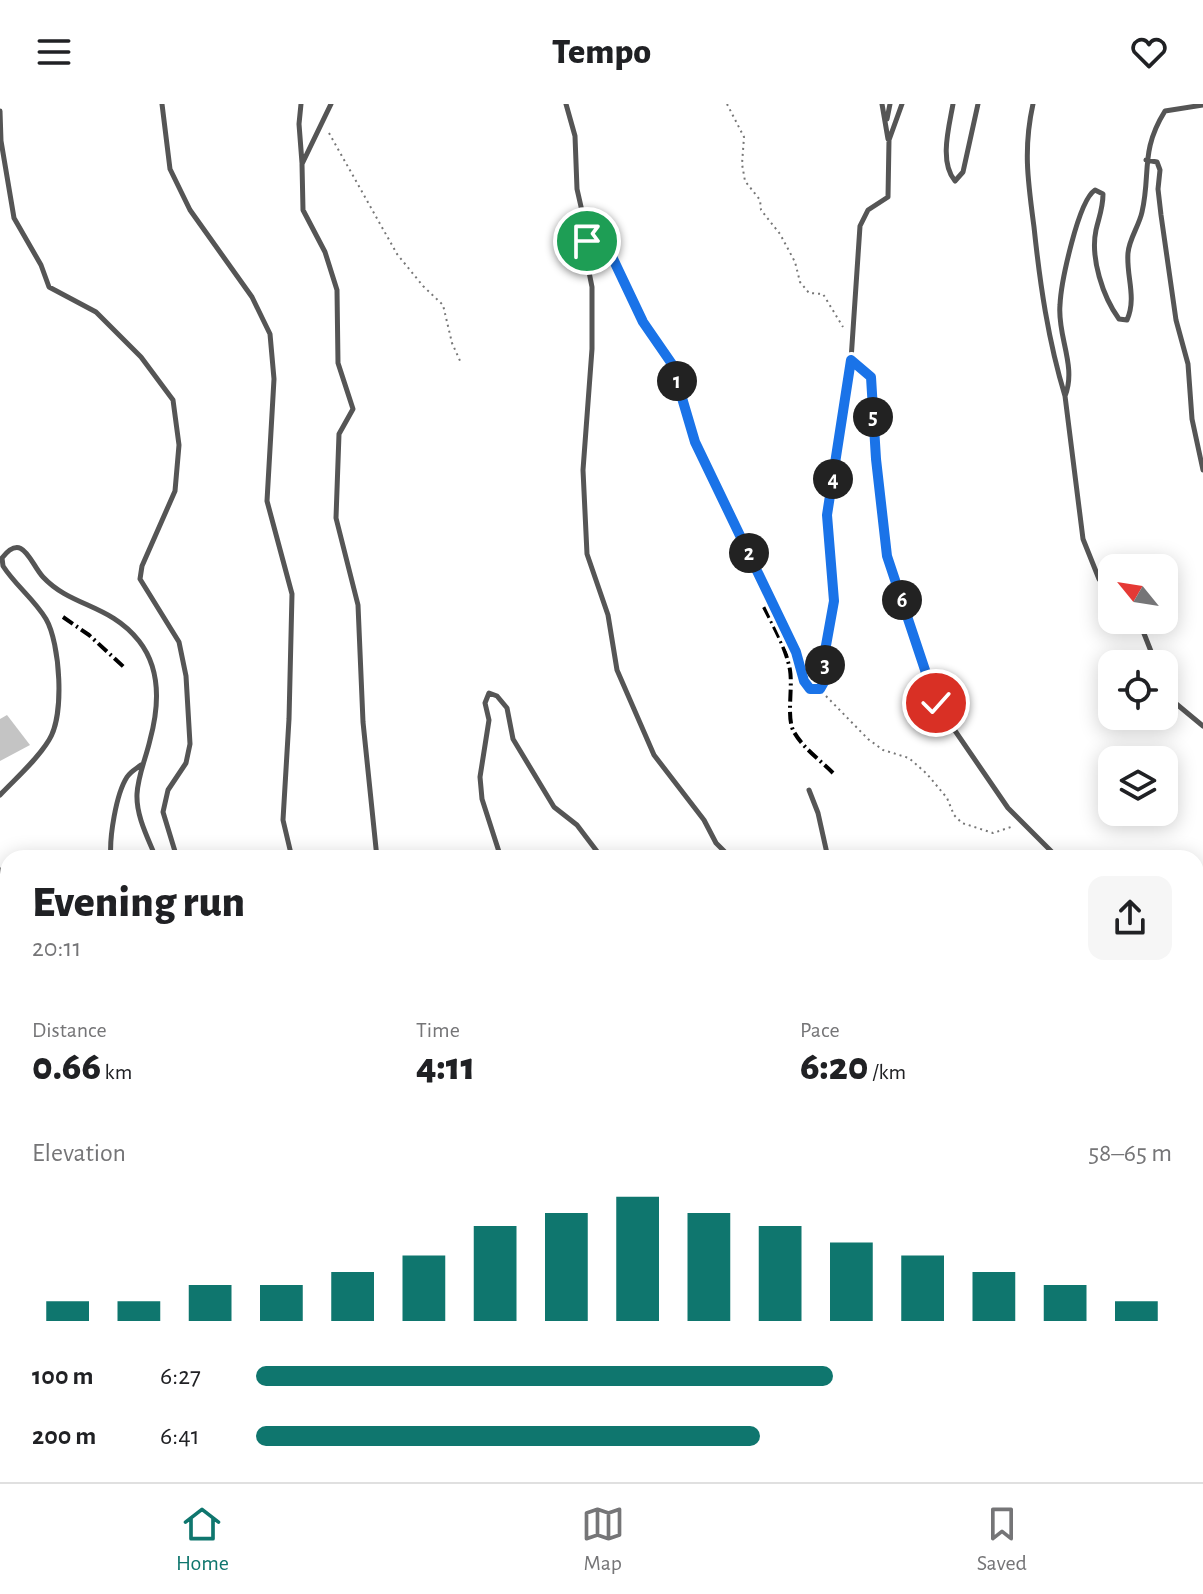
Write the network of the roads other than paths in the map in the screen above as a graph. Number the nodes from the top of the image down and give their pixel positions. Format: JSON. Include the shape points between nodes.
{"nodes":[{"id":1,"x":162,"y":104,"type":"edge"},
{"id":2,"x":301,"y":104,"type":"edge"},
{"id":3,"x":331,"y":104,"type":"edge"},
{"id":4,"x":566,"y":104,"type":"edge"},
{"id":5,"x":882,"y":104,"type":"edge"},
{"id":6,"x":890,"y":104,"type":"edge"},
{"id":7,"x":902,"y":104,"type":"edge"},
{"id":8,"x":953,"y":104,"type":"edge"},
{"id":9,"x":978,"y":104,"type":"edge"},
{"id":10,"x":1033,"y":104,"type":"edge"},
{"id":11,"x":1203,"y":105,"type":"edge"},
{"id":12,"x":0,"y":111,"type":"edge"},
{"id":13,"x":889,"y":140,"type":"junction"},
{"id":14,"x":1146,"y":160,"type":"junction"},
{"id":15,"x":302,"y":164,"type":"junction"},
{"id":16,"x":595,"y":230,"type":"junction"},
{"id":17,"x":851,"y":360,"type":"junction"},
{"id":18,"x":1065,"y":396,"type":"junction"},
{"id":19,"x":1203,"y":470,"type":"edge"},
{"id":20,"x":1098,"y":576,"type":"edge"},
{"id":21,"x":1178,"y":705,"type":"edge"},
{"id":22,"x":1203,"y":726,"type":"edge"},
{"id":23,"x":142,"y":764,"type":"junction"},
{"id":24,"x":809,"y":790,"type":"dead end"},
{"id":25,"x":0,"y":795,"type":"edge"},
{"id":26,"x":112,"y":850,"type":"edge"},
{"id":27,"x":153,"y":850,"type":"edge"},
{"id":28,"x":175,"y":850,"type":"edge"},
{"id":29,"x":290,"y":850,"type":"edge"},
{"id":30,"x":376,"y":850,"type":"edge"},
{"id":31,"x":498,"y":850,"type":"edge"},
{"id":32,"x":596,"y":850,"type":"edge"},
{"id":33,"x":723,"y":850,"type":"edge"},
{"id":34,"x":826,"y":850,"type":"edge"},
{"id":35,"x":1050,"y":850,"type":"edge"},
{"id":36,"x":0,"y":870,"type":"edge"},
{"id":37,"x":0,"y":879,"type":"edge"}],
"edges":[{"from":1,"to":29,"type":"lane","via":[[170,169],[190,210],[252,297],[270,334],[274,379],[267,501],[292,594],[283,820]]},
{"from":2,"to":15,"type":"lane"},
{"from":3,"to":15,"type":"lane"},
{"from":4,"to":16,"type":"lane","via":[[575,136],[582,211]]},
{"from":5,"to":13,"type":"lane"},
{"from":6,"to":13,"type":"lane"},
{"from":7,"to":13,"type":"lane"},
{"from":8,"to":9,"type":"lane","via":[[947,172],[955,181],[963,172]]},
{"from":10,"to":18,"type":"lane","via":[[1026,135],[1027,178],[1041,298]]},
{"from":11,"to":14,"type":"lane","via":[[1165,111]]},
{"from":12,"to":28,"type":"lane","via":[[14,218],[49,287],[96,312],[141,357],[173,400],[179,445],[175,491],[140,579],[179,642],[186,676],[190,744],[163,812]]},
{"from":13,"to":17,"type":"lane","via":[[888,197],[868,210],[860,226]]},
{"from":14,"to":18,"type":"lane","via":[[1143,212],[1128,252],[1132,284],[1127,320],[1119,319],[1109,305],[1094,250],[1103,194],[1088,194],[1079,219],[1059,307],[1070,383]]},
{"from":14,"to":19,"type":"lane","via":[[1157,162],[1160,170],[1158,189],[1178,334],[1188,364]]},
{"from":15,"to":30,"type":"lane","via":[[303,210],[337,290],[338,363],[353,409],[339,434],[336,518],[358,605]]},
{"from":16,"to":17,"type":"lane","via":[[643,322],[672,364],[695,442],[810,689],[820,689],[824,682],[834,601],[827,515]]},
{"from":16,"to":33,"type":"lane","via":[[585,252],[592,287],[583,470],[587,554],[608,615],[617,670],[654,755]]},
{"from":17,"to":35,"type":"lane","via":[[871,377],[887,556],[936,703],[1008,808]]},
{"from":18,"to":20,"type":"lane","via":[[1083,539]]},
{"from":21,"to":22,"type":"lane"},
{"from":23,"to":25,"type":"lane","via":[[156,711],[155,669],[140,643],[124,624],[42,577],[23,550],[10,548],[3,566],[46,620],[53,637],[58,714],[50,739]]},
{"from":23,"to":26,"type":"lane","via":[[125,782]]},
{"from":23,"to":27,"type":"lane","via":[[139,813]]},
{"from":24,"to":34,"type":"lane"},
{"from":31,"to":32,"type":"lane","via":[[480,777],[489,693],[507,708],[513,739],[554,807]]},
{"from":36,"to":37,"type":"lane"}]}
